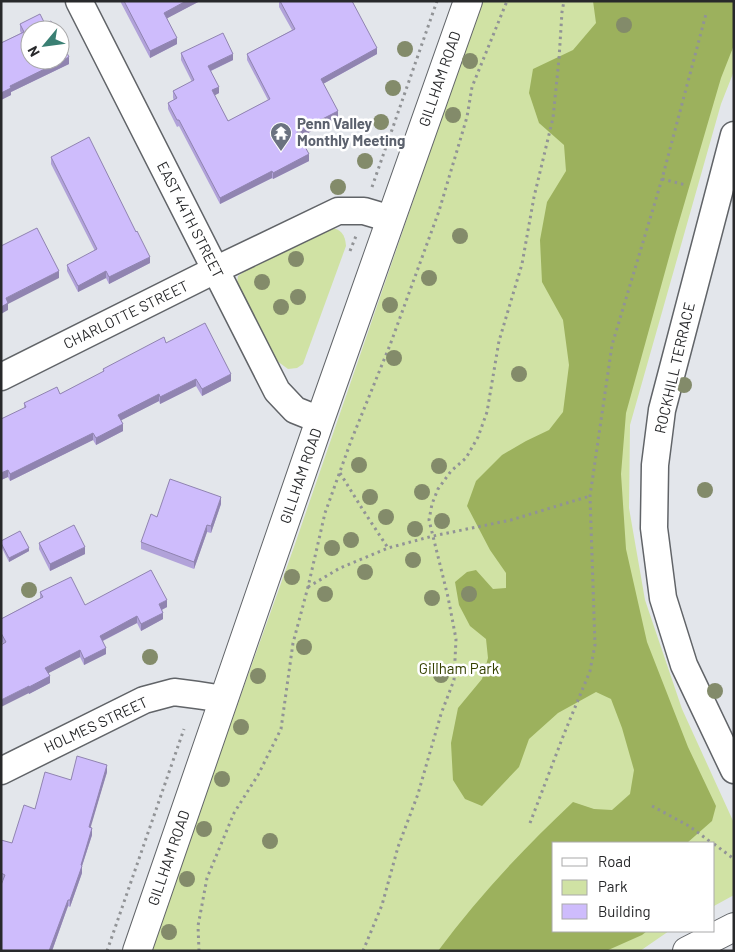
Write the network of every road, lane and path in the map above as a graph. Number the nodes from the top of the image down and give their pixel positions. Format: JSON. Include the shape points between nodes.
{"nodes":[{"id":1,"x":78,"y":1,"type":"edge"},
{"id":2,"x":468,"y":1,"type":"edge"},
{"id":3,"x":507,"y":1,"type":"edge"},
{"id":4,"x":564,"y":1,"type":"edge"},
{"id":5,"x":706,"y":14,"type":"dead end"},
{"id":6,"x":734,"y":135,"type":"edge"},
{"id":7,"x":662,"y":179,"type":"junction"},
{"id":8,"x":686,"y":185,"type":"dead end"},
{"id":9,"x":391,"y":219,"type":"junction"},
{"id":10,"x":216,"y":270,"type":"junction"},
{"id":11,"x":1,"y":377,"type":"edge"},
{"id":12,"x":320,"y":420,"type":"junction"},
{"id":13,"x":340,"y":472,"type":"junction"},
{"id":14,"x":590,"y":496,"type":"junction"},
{"id":15,"x":433,"y":536,"type":"junction"},
{"id":16,"x":388,"y":548,"type":"junction"},
{"id":17,"x":308,"y":587,"type":"junction"},
{"id":18,"x":224,"y":699,"type":"junction"},
{"id":19,"x":734,"y":770,"type":"edge"},
{"id":20,"x":1,"y":771,"type":"edge"},
{"id":21,"x":652,"y":806,"type":"dead end"},
{"id":22,"x":530,"y":823,"type":"dead end"},
{"id":23,"x":710,"y":842,"type":"edge"},
{"id":24,"x":715,"y":845,"type":"edge"},
{"id":25,"x":734,"y":859,"type":"edge"},
{"id":26,"x":734,"y":927,"type":"edge"},
{"id":27,"x":137,"y":951,"type":"edge"},
{"id":28,"x":199,"y":951,"type":"edge"},
{"id":29,"x":363,"y":951,"type":"edge"},
{"id":30,"x":687,"y":951,"type":"edge"}],
"edges":[{"from":1,"to":10,"type":"street","name":"EAST 44TH STREET"},
{"from":2,"to":9,"type":"main road","name":"GILLHAM ROAD"},
{"from":3,"to":13,"type":"path","via":[[472,87],[467,117],[439,211]]},
{"from":4,"to":15,"type":"path","via":[[553,118],[522,264],[499,341],[487,412],[466,458],[438,489],[429,520]]},
{"from":5,"to":7,"type":"path"},
{"from":6,"to":19,"type":"street","name":"ROCKHILL TERRACE","via":[[662,410],[654,465],[654,528],[664,598],[684,665]]},
{"from":7,"to":8,"type":"path"},
{"from":7,"to":14,"type":"path","via":[[612,345]]},
{"from":9,"to":10,"type":"street","name":"CHARLOTTE STREET","via":[[364,211],[338,211]]},
{"from":9,"to":12,"type":"main road","name":"GILLHAM ROAD"},
{"from":10,"to":11,"type":"street","name":"CHARLOTTE STREET"},
{"from":10,"to":12,"type":"street","name":"EAST 44TH STREET","via":[[277,391],[295,410]]},
{"from":12,"to":18,"type":"main road","name":"GILLHAM ROAD"},
{"from":13,"to":16,"type":"path"},
{"from":13,"to":17,"type":"path","via":[[325,513]]},
{"from":14,"to":15,"type":"path","via":[[511,520]]},
{"from":14,"to":22,"type":"path","via":[[595,645],[590,671]]},
{"from":15,"to":16,"type":"path"},
{"from":15,"to":29,"type":"path","via":[[456,639],[454,680],[382,905]]},
{"from":16,"to":17,"type":"path","via":[[340,568]]},
{"from":17,"to":28,"type":"path","via":[[293,643],[282,729],[234,813],[208,878],[198,926]]},
{"from":18,"to":20,"type":"street","name":"HOLMES STREET","via":[[174,692],[144,700]]},
{"from":18,"to":27,"type":"main road","name":"GILLHAM ROAD"},
{"from":21,"to":23,"type":"path"},
{"from":24,"to":25,"type":"path"},
{"from":26,"to":30,"type":"main road"}]}
